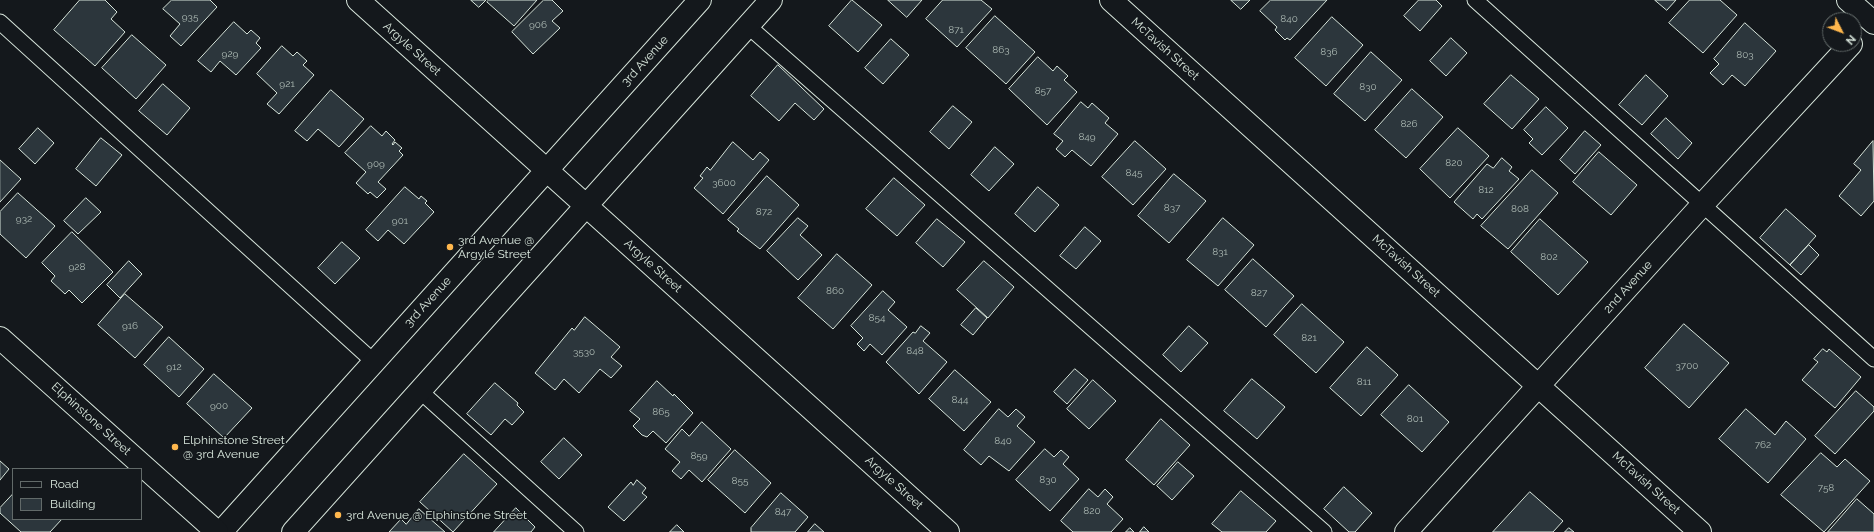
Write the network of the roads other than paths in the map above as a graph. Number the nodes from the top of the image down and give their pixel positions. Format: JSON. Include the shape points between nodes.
{"nodes":[{"id":1,"x":358,"y":0,"type":"edge"},
{"id":2,"x":700,"y":0,"type":"edge"},
{"id":3,"x":771,"y":0,"type":"edge"},
{"id":4,"x":1111,"y":0,"type":"edge"},
{"id":5,"x":1475,"y":0,"type":"edge"},
{"id":6,"x":1848,"y":0,"type":"edge"},
{"id":7,"x":1873,"y":21,"type":"edge"},
{"id":8,"x":0,"y":22,"type":"edge"},
{"id":9,"x":748,"y":26,"type":"junction"},
{"id":10,"x":1862,"y":32,"type":"edge"},
{"id":11,"x":1844,"y":52,"type":"edge"},
{"id":12,"x":547,"y":170,"type":"junction"},
{"id":13,"x":1703,"y":204,"type":"junction"},
{"id":14,"x":586,"y":206,"type":"junction"},
{"id":15,"x":0,"y":338,"type":"edge"},
{"id":16,"x":1874,"y":359,"type":"edge"},
{"id":17,"x":374,"y":362,"type":"junction"},
{"id":18,"x":1540,"y":385,"type":"junction"},
{"id":19,"x":420,"y":391,"type":"junction"},
{"id":20,"x":217,"y":532,"type":"edge"},
{"id":21,"x":221,"y":532,"type":"edge"},
{"id":22,"x":293,"y":532,"type":"edge"},
{"id":23,"x":576,"y":532,"type":"edge"},
{"id":24,"x":948,"y":532,"type":"edge"},
{"id":25,"x":1324,"y":532,"type":"edge"},
{"id":26,"x":1406,"y":532,"type":"edge"},
{"id":27,"x":1700,"y":532,"type":"edge"}],
"edges":[{"from":1,"to":12,"type":"street","name":"Argyle Street"},
{"from":2,"to":12,"type":"street","name":"3rd Avenue"},
{"from":3,"to":9,"type":"street"},
{"from":4,"to":18,"type":"street","name":"McTavish Street"},
{"from":5,"to":13,"type":"lane"},
{"from":6,"to":7,"type":"street"},
{"from":7,"to":10,"type":"street"},
{"from":8,"to":17,"type":"lane"},
{"from":9,"to":14,"type":"street"},
{"from":9,"to":25,"type":"lane"},
{"from":11,"to":13,"type":"street","name":"2nd Avenue"},
{"from":12,"to":14,"type":"street","name":"Argyle Street"},
{"from":12,"to":17,"type":"street","name":"3rd Avenue"},
{"from":13,"to":16,"type":"lane"},
{"from":13,"to":18,"type":"street","name":"2nd Avenue"},
{"from":14,"to":19,"type":"street"},
{"from":14,"to":24,"type":"street","name":"Argyle Street"},
{"from":15,"to":20,"type":"street","name":"Elphinstone Street"},
{"from":17,"to":21,"type":"street","name":"3rd Avenue"},
{"from":18,"to":26,"type":"street","name":"2nd Avenue"},
{"from":18,"to":27,"type":"street","name":"McTavish Street"},
{"from":19,"to":22,"type":"street"},
{"from":19,"to":23,"type":"lane"}]}
